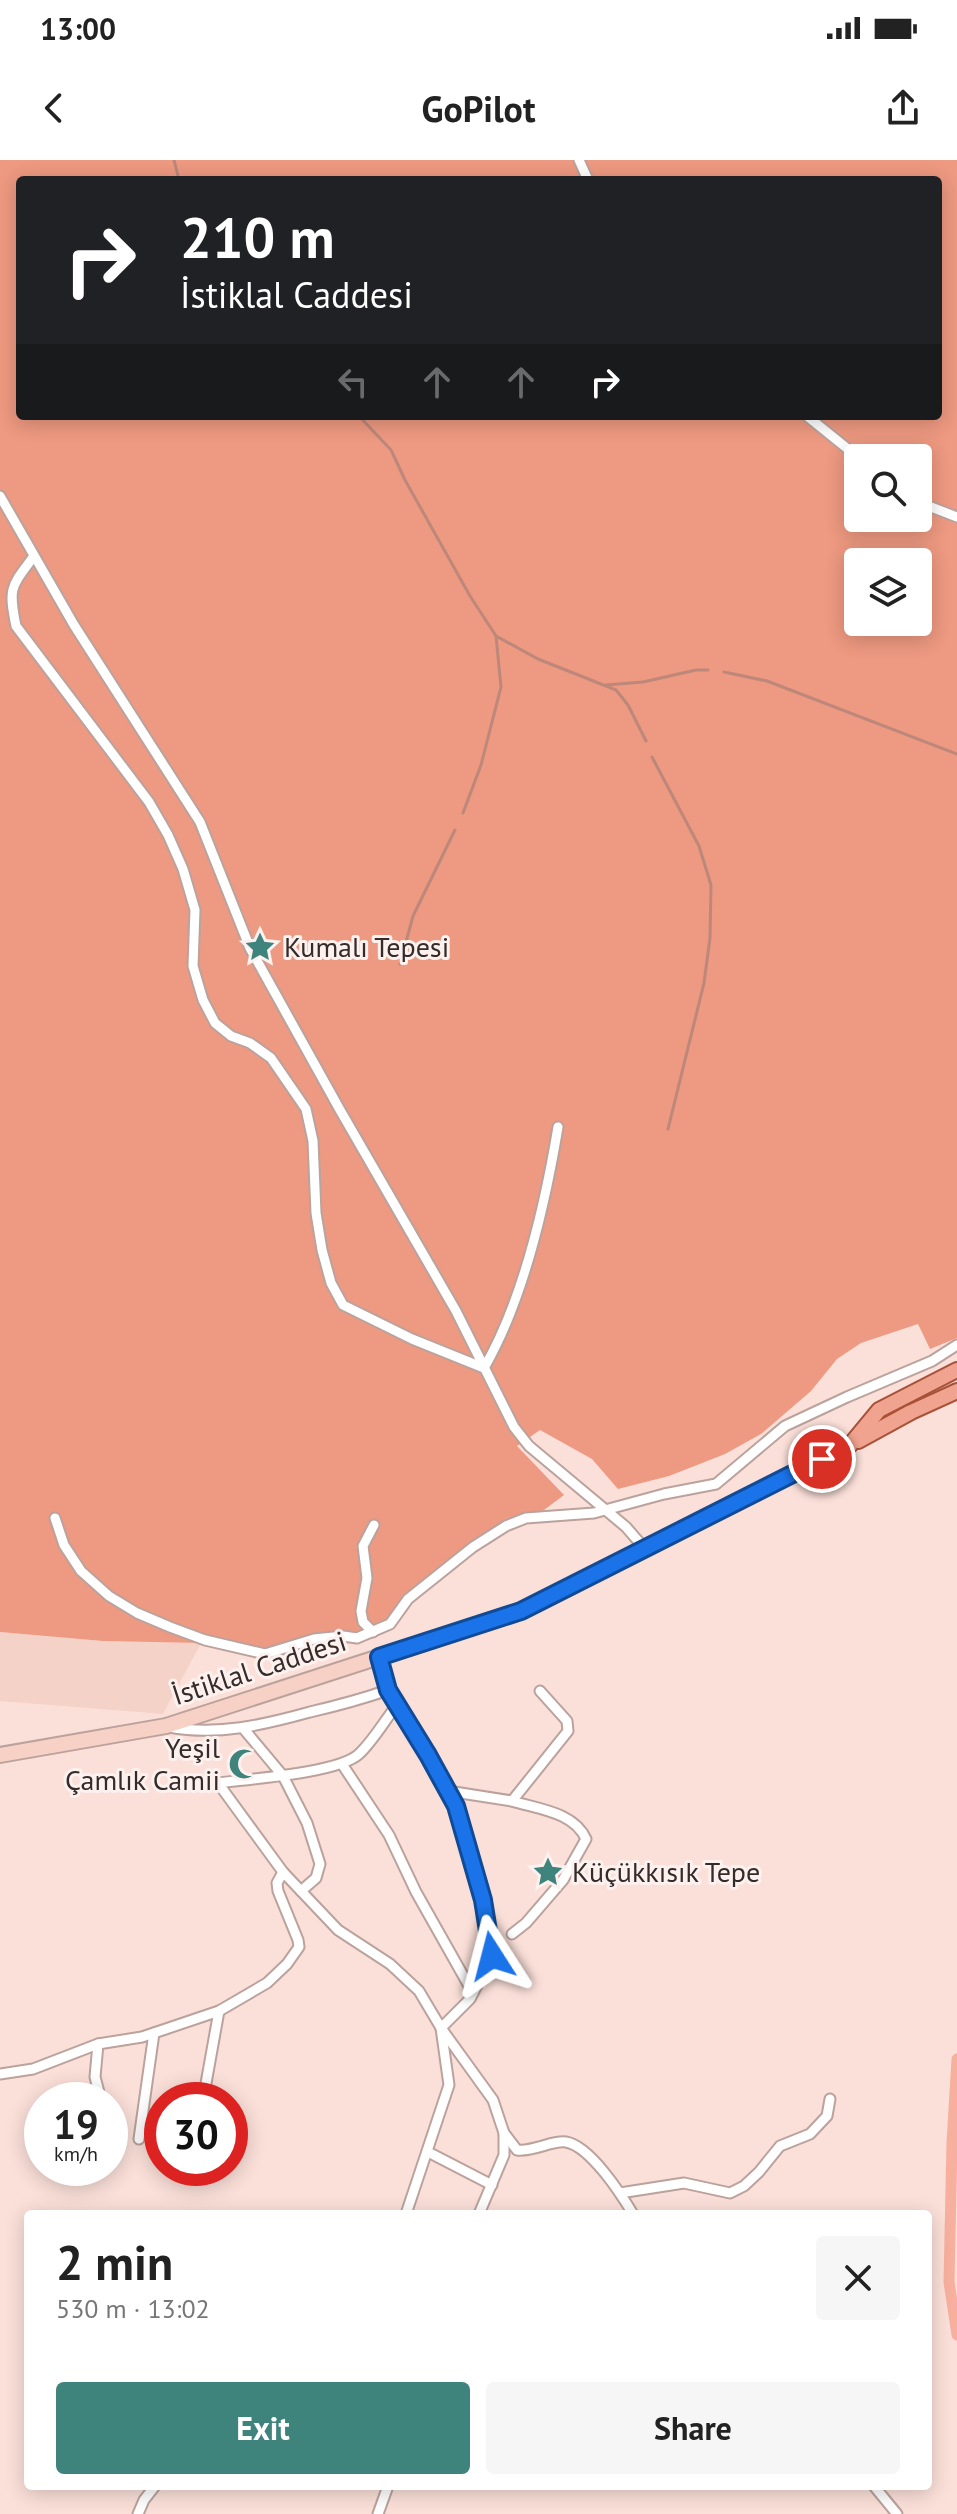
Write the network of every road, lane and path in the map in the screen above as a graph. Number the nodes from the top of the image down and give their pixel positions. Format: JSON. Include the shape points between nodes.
{"nodes":[{"id":1,"x":812,"y":420,"type":"edge"},
{"id":2,"x":844,"y":446,"type":"edge"},
{"id":3,"x":0,"y":496,"type":"edge"},
{"id":4,"x":932,"y":507,"type":"edge"},
{"id":5,"x":957,"y":517,"type":"edge"},
{"id":6,"x":34,"y":556,"type":"junction"},
{"id":7,"x":558,"y":1127,"type":"dead end"},
{"id":8,"x":957,"y":1345,"type":"edge"},
{"id":9,"x":484,"y":1368,"type":"junction"},
{"id":10,"x":957,"y":1370,"type":"edge"},
{"id":11,"x":957,"y":1391,"type":"edge"},
{"id":12,"x":850,"y":1445,"type":"junction"},
{"id":13,"x":606,"y":1509,"type":"junction"},
{"id":14,"x":55,"y":1518,"type":"dead end"},
{"id":15,"x":374,"y":1525,"type":"dead end"},
{"id":16,"x":645,"y":1549,"type":"junction"},
{"id":17,"x":373,"y":1632,"type":"junction"},
{"id":18,"x":379,"y":1657,"type":"junction"},
{"id":19,"x":388,"y":1690,"type":"junction"},
{"id":20,"x":540,"y":1691,"type":"dead end"},
{"id":21,"x":397,"y":1705,"type":"junction"},
{"id":22,"x":166,"y":1726,"type":"junction"},
{"id":23,"x":243,"y":1728,"type":"junction"},
{"id":24,"x":0,"y":1755,"type":"edge"},
{"id":25,"x":342,"y":1764,"type":"junction"},
{"id":26,"x":283,"y":1776,"type":"junction"},
{"id":27,"x":448,"y":1791,"type":"junction"},
{"id":28,"x":512,"y":1801,"type":"junction"},
{"id":29,"x":283,"y":1872,"type":"junction"},
{"id":30,"x":301,"y":1891,"type":"junction"},
{"id":31,"x":512,"y":1934,"type":"dead end"},
{"id":32,"x":473,"y":1993,"type":"junction"},
{"id":33,"x":219,"y":2011,"type":"junction"},
{"id":34,"x":441,"y":2028,"type":"junction"},
{"id":35,"x":154,"y":2033,"type":"junction"},
{"id":36,"x":98,"y":2044,"type":"junction"},
{"id":37,"x":0,"y":2074,"type":"edge"},
{"id":38,"x":96,"y":2082,"type":"edge"},
{"id":39,"x":206,"y":2082,"type":"edge"},
{"id":40,"x":830,"y":2099,"type":"dead end"},
{"id":41,"x":504,"y":2133,"type":"junction"},
{"id":42,"x":139,"y":2139,"type":"dead end"},
{"id":43,"x":428,"y":2152,"type":"junction"},
{"id":44,"x":492,"y":2185,"type":"junction"},
{"id":45,"x":620,"y":2193,"type":"junction"},
{"id":46,"x":407,"y":2210,"type":"edge"},
{"id":47,"x":481,"y":2210,"type":"edge"},
{"id":48,"x":631,"y":2210,"type":"edge"},
{"id":49,"x":152,"y":2490,"type":"edge"},
{"id":50,"x":387,"y":2490,"type":"edge"},
{"id":51,"x":877,"y":2490,"type":"edge"},
{"id":52,"x":138,"y":2514,"type":"edge"},
{"id":53,"x":378,"y":2514,"type":"edge"},
{"id":54,"x":897,"y":2514,"type":"edge"}],
"edges":[{"from":1,"to":2,"type":"street"},
{"from":3,"to":6,"type":"street"},
{"from":4,"to":5,"type":"street"},
{"from":6,"to":9,"type":"street","via":[[200,822],[250,948]]},
{"from":6,"to":9,"type":"street","via":[[15,580],[10,598],[16,626],[149,802],[168,835],[195,910],[193,966],[215,1023],[271,1058],[306,1109],[322,1250],[343,1305]]},
{"from":7,"to":9,"type":"street","via":[[517,1295]]},
{"from":8,"to":13,"type":"street","via":[[785,1426],[716,1484]]},
{"from":9,"to":13,"type":"street","via":[[529,1446]]},
{"from":10,"to":12,"type":"main road","via":[[879,1410]]},
{"from":11,"to":12,"type":"main road","name":"İstiklal Caddesi"},
{"from":12,"to":16,"type":"main road","name":"İstiklal Caddesi"},
{"from":13,"to":16,"type":"street"},
{"from":13,"to":17,"type":"street","via":[[526,1518],[506,1526],[408,1599],[390,1624]]},
{"from":14,"to":17,"type":"street","via":[[81,1571],[109,1596],[205,1640],[265,1654],[314,1639],[357,1638]]},
{"from":15,"to":17,"type":"street","via":[[363,1546],[367,1578],[361,1611]]},
{"from":16,"to":18,"type":"main road","name":"İstiklal Caddesi","via":[[521,1611]]},
{"from":18,"to":19,"type":"street"},
{"from":18,"to":22,"type":"main road","name":"İstiklal Caddesi"},
{"from":19,"to":21,"type":"street"},
{"from":19,"to":23,"type":"street"},
{"from":20,"to":28,"type":"street","via":[[567,1721],[568,1731]]},
{"from":21,"to":25,"type":"street","via":[[358,1755]]},
{"from":21,"to":27,"type":"street"},
{"from":22,"to":23,"type":"street","via":[[194,1731]]},
{"from":22,"to":24,"type":"main road","name":"İstiklal Caddesi"},
{"from":23,"to":26,"type":"street"},
{"from":25,"to":26,"type":"street"},
{"from":25,"to":32,"type":"street","via":[[389,1835]]},
{"from":26,"to":29,"type":"street","via":[[218,1783]]},
{"from":26,"to":30,"type":"street","via":[[320,1864],[316,1878]]},
{"from":27,"to":28,"type":"street"},
{"from":27,"to":32,"type":"street","via":[[483,1900],[492,1956]]},
{"from":28,"to":31,"type":"street","via":[[563,1816],[581,1828],[586,1839],[563,1880]]},
{"from":29,"to":30,"type":"street"},
{"from":29,"to":33,"type":"street","via":[[278,1891],[299,1947],[267,1983]]},
{"from":30,"to":34,"type":"street","via":[[338,1930],[390,1964],[419,1991]]},
{"from":32,"to":34,"type":"street"},
{"from":33,"to":35,"type":"street"},
{"from":33,"to":39,"type":"street"},
{"from":34,"to":41,"type":"street","via":[[493,2100]]},
{"from":34,"to":43,"type":"street","via":[[449,2085]]},
{"from":35,"to":36,"type":"street"},
{"from":35,"to":42,"type":"street"},
{"from":36,"to":37,"type":"street","via":[[33,2069]]},
{"from":36,"to":38,"type":"street"},
{"from":40,"to":45,"type":"street","via":[[827,2116],[810,2134],[780,2146],[759,2172],[730,2193],[684,2183]]},
{"from":41,"to":44,"type":"street","via":[[504,2155]]},
{"from":41,"to":45,"type":"street","via":[[517,2150],[565,2141],[582,2148]]},
{"from":43,"to":44,"type":"street"},
{"from":43,"to":46,"type":"street"},
{"from":44,"to":47,"type":"street"},
{"from":45,"to":48,"type":"street"},
{"from":49,"to":52,"type":"street"},
{"from":50,"to":53,"type":"street"},
{"from":51,"to":54,"type":"street"}]}
